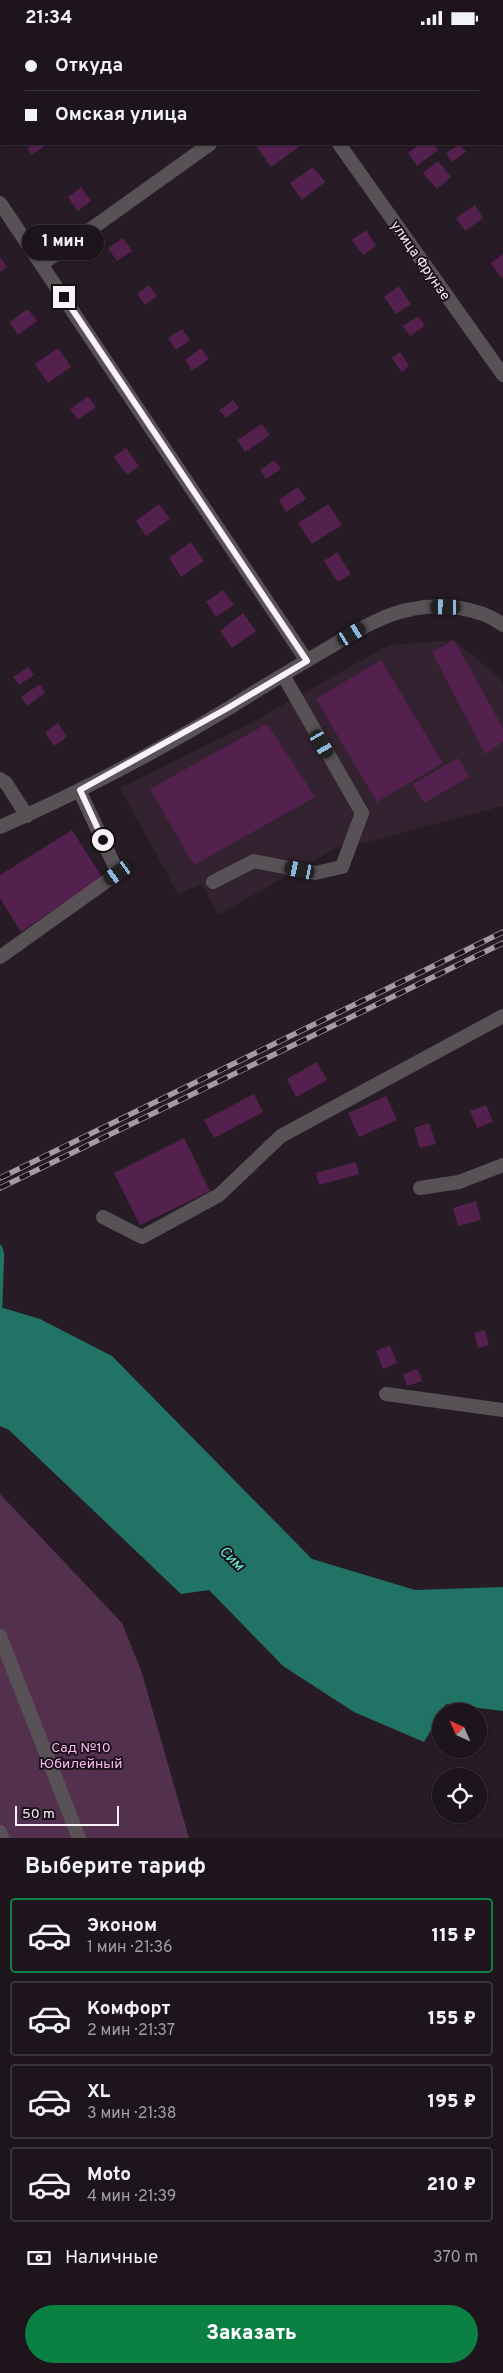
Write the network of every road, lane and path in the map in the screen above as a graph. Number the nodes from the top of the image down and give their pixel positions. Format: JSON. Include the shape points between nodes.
{"nodes":[{"id":1,"x":209,"y":145,"type":"edge"},
{"id":2,"x":339,"y":145,"type":"edge"},
{"id":3,"x":0,"y":203,"type":"edge"},
{"id":4,"x":42,"y":264,"type":"junction"},
{"id":5,"x":503,"y":375,"type":"edge"},
{"id":6,"x":503,"y":625,"type":"edge"},
{"id":7,"x":307,"y":661,"type":"junction"},
{"id":8,"x":283,"y":675,"type":"junction"},
{"id":9,"x":0,"y":779,"type":"edge"},
{"id":10,"x":80,"y":790,"type":"junction"},
{"id":11,"x":27,"y":815,"type":"junction"},
{"id":12,"x":0,"y":827,"type":"edge"},
{"id":13,"x":213,"y":882,"type":"dead end"},
{"id":14,"x":0,"y":957,"type":"edge"},
{"id":15,"x":503,"y":1016,"type":"edge"},
{"id":16,"x":503,"y":1165,"type":"edge"},
{"id":17,"x":420,"y":1188,"type":"dead end"},
{"id":18,"x":103,"y":1217,"type":"dead end"},
{"id":19,"x":386,"y":1394,"type":"dead end"},
{"id":20,"x":503,"y":1410,"type":"edge"},
{"id":21,"x":0,"y":1636,"type":"edge"},
{"id":22,"x":0,"y":1832,"type":"edge"},
{"id":23,"x":2,"y":1838,"type":"edge"},
{"id":24,"x":79,"y":1838,"type":"edge"}],
"edges":[{"from":1,"to":4,"type":"street"},
{"from":2,"to":5,"type":"street","name":"улица Фрунзе"},
{"from":3,"to":4,"type":"street"},
{"from":4,"to":7,"type":"street"},
{"from":6,"to":7,"type":"street","via":[[494,618],[458,608],[411,609],[368,625]]},
{"from":7,"to":8,"type":"street"},
{"from":8,"to":10,"type":"street"},
{"from":8,"to":13,"type":"street","via":[[362,813],[342,867],[315,873],[254,861]]},
{"from":9,"to":11,"type":"street"},
{"from":10,"to":11,"type":"street"},
{"from":10,"to":14,"type":"street","via":[[118,873]]},
{"from":11,"to":12,"type":"street"},
{"from":15,"to":18,"type":"street","via":[[280,1136],[219,1195],[142,1237]]},
{"from":16,"to":17,"type":"street","via":[[459,1182]]},
{"from":19,"to":20,"type":"street"},
{"from":21,"to":24,"type":"street"},
{"from":22,"to":23,"type":"street"}]}
